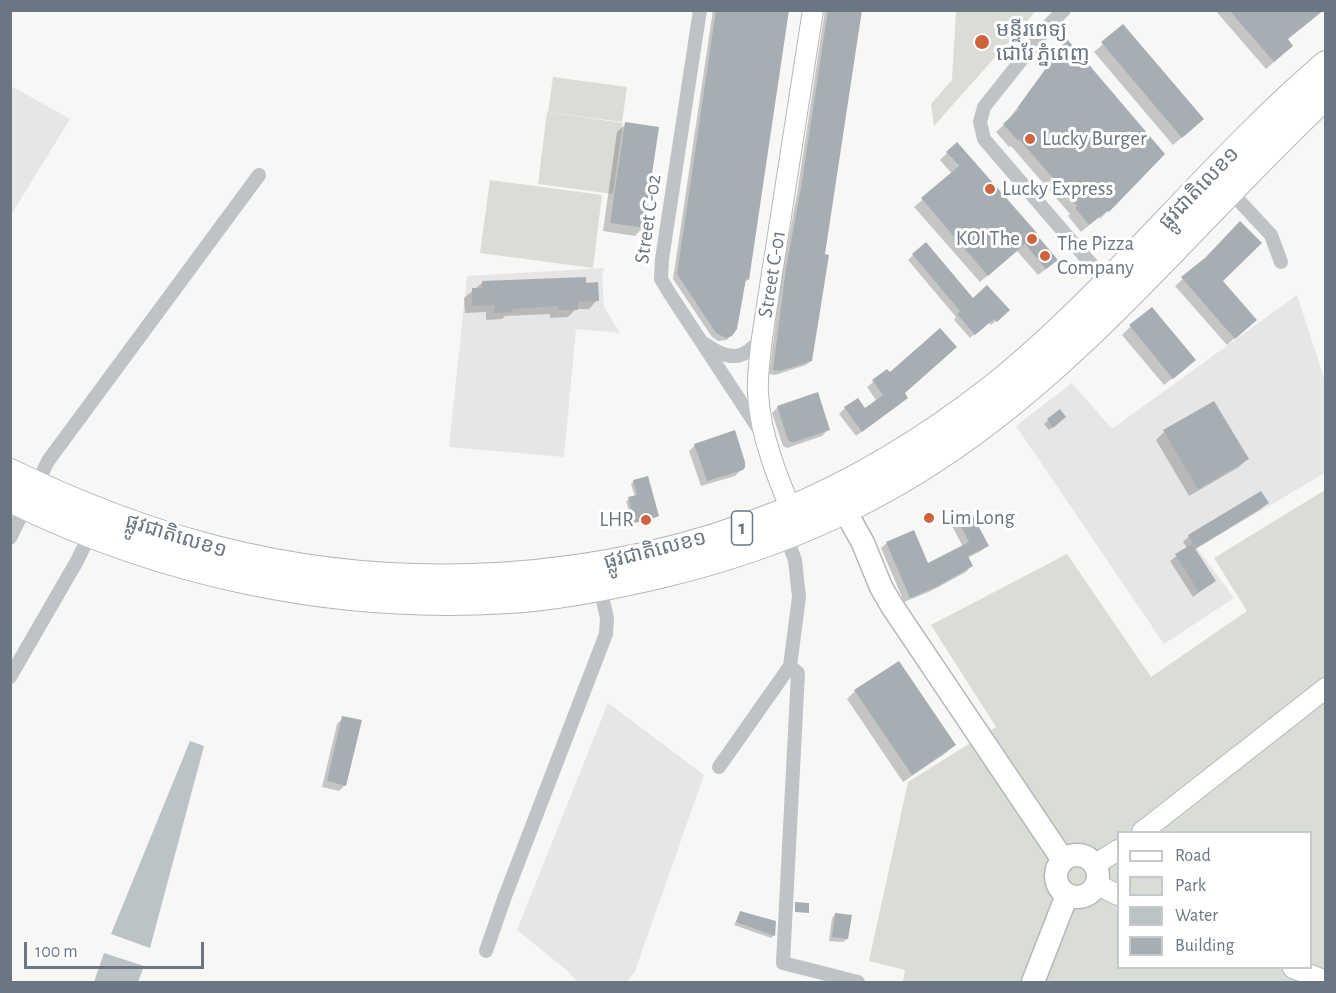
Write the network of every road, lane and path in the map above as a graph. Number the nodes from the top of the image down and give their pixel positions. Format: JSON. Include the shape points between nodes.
{"nodes":[{"id":1,"x":700,"y":10,"type":"edge"},
{"id":2,"x":813,"y":10,"type":"edge"},
{"id":3,"x":1064,"y":10,"type":"edge"},
{"id":4,"x":1326,"y":63,"type":"edge"},
{"id":5,"x":1326,"y":96,"type":"edge"},
{"id":6,"x":259,"y":175,"type":"dead end"},
{"id":7,"x":1230,"y":191,"type":"junction"},
{"id":8,"x":1281,"y":262,"type":"dead end"},
{"id":9,"x":1115,"y":292,"type":"junction"},
{"id":10,"x":762,"y":338,"type":"junction"},
{"id":11,"x":699,"y":340,"type":"junction"},
{"id":12,"x":766,"y":440,"type":"junction"},
{"id":13,"x":10,"y":472,"type":"edge"},
{"id":14,"x":24,"y":497,"type":"edge"},
{"id":15,"x":839,"y":500,"type":"junction"},
{"id":16,"x":789,"y":523,"type":"junction"},
{"id":17,"x":90,"y":534,"type":"junction"},
{"id":18,"x":10,"y":538,"type":"edge"},
{"id":19,"x":600,"y":588,"type":"junction"},
{"id":20,"x":790,"y":666,"type":"junction"},
{"id":21,"x":10,"y":677,"type":"edge"},
{"id":22,"x":1326,"y":688,"type":"edge"},
{"id":23,"x":719,"y":767,"type":"dead end"},
{"id":24,"x":1143,"y":831,"type":"edge"},
{"id":25,"x":1117,"y":852,"type":"edge"},
{"id":26,"x":1063,"y":860,"type":"junction"},
{"id":27,"x":1095,"y":874,"type":"junction"},
{"id":28,"x":1117,"y":893,"type":"edge"},
{"id":29,"x":1066,"y":895,"type":"junction"},
{"id":30,"x":486,"y":951,"type":"dead end"},
{"id":31,"x":1296,"y":969,"type":"edge"},
{"id":32,"x":1326,"y":981,"type":"edge"},
{"id":33,"x":858,"y":982,"type":"edge"},
{"id":34,"x":1033,"y":982,"type":"edge"}],
"edges":[{"from":1,"to":11,"type":"street","name":"Street C-02","via":[[660,269],[661,279]]},
{"from":2,"to":10,"type":"street","name":"Street C-01"},
{"from":3,"to":9,"type":"street","via":[[984,106],[980,122],[984,138]]},
{"from":4,"to":9,"type":"highway","name":"ផ្លូវជាតិលេខ១","number":"1","via":[[1204,182]]},
{"from":5,"to":7,"type":"highway","name":"ផ្លូវជាតិលេខ១","number":"1"},
{"from":6,"to":14,"type":"street"},
{"from":7,"to":8,"type":"street","via":[[1271,235]]},
{"from":7,"to":9,"type":"highway","name":"ផ្លូវជាតិលេខ១","number":"1"},
{"from":9,"to":15,"type":"highway","name":"ផ្លូវជាតិលេខ១","number":"1","via":[[1077,345],[989,421],[920,468]]},
{"from":10,"to":11,"type":"street","via":[[752,350],[739,356],[717,353]]},
{"from":10,"to":12,"type":"street","name":"Street C-01","via":[[758,394]]},
{"from":11,"to":12,"type":"street","name":"Street C-02"},
{"from":12,"to":16,"type":"street","name":"Street C-01"},
{"from":13,"to":14,"type":"highway","name":"ផ្លូវជាតិលេខ១","number":"1"},
{"from":14,"to":16,"type":"highway","name":"ផ្លូវជាតិលេខ១","number":"1","via":[[100,512],[216,549],[368,575],[510,575],[585,567],[732,531]]},
{"from":14,"to":17,"type":"highway","name":"ផ្លូវជាតិលេខ១","number":"1"},
{"from":14,"to":18,"type":"street"},
{"from":15,"to":16,"type":"highway","name":"ផ្លូវជាតិលេខ១","number":"1"},
{"from":15,"to":26,"type":"main road","via":[[892,606]]},
{"from":16,"to":19,"type":"highway","name":"ផ្លូវជាតិលេខ១","number":"1","via":[[687,569]]},
{"from":16,"to":20,"type":"street","via":[[799,597]]},
{"from":17,"to":19,"type":"highway","name":"ផ្លូវជាតិលេខ១","number":"1","via":[[208,573],[296,591],[366,599],[510,600]]},
{"from":17,"to":21,"type":"street"},
{"from":19,"to":30,"type":"street","via":[[607,618],[606,634]]},
{"from":20,"to":23,"type":"street"},
{"from":20,"to":33,"type":"street","via":[[798,673],[783,963]]},
{"from":22,"to":24,"type":"street"},
{"from":25,"to":27,"type":"street"},
{"from":26,"to":27,"type":"main road","via":[[1077,855],[1089,860]]},
{"from":26,"to":29,"type":"main road","via":[[1055,878]]},
{"from":27,"to":28,"type":"street"},
{"from":27,"to":29,"type":"main road","via":[[1088,894]]},
{"from":29,"to":34,"type":"main road"},
{"from":31,"to":32,"type":"street"}]}
